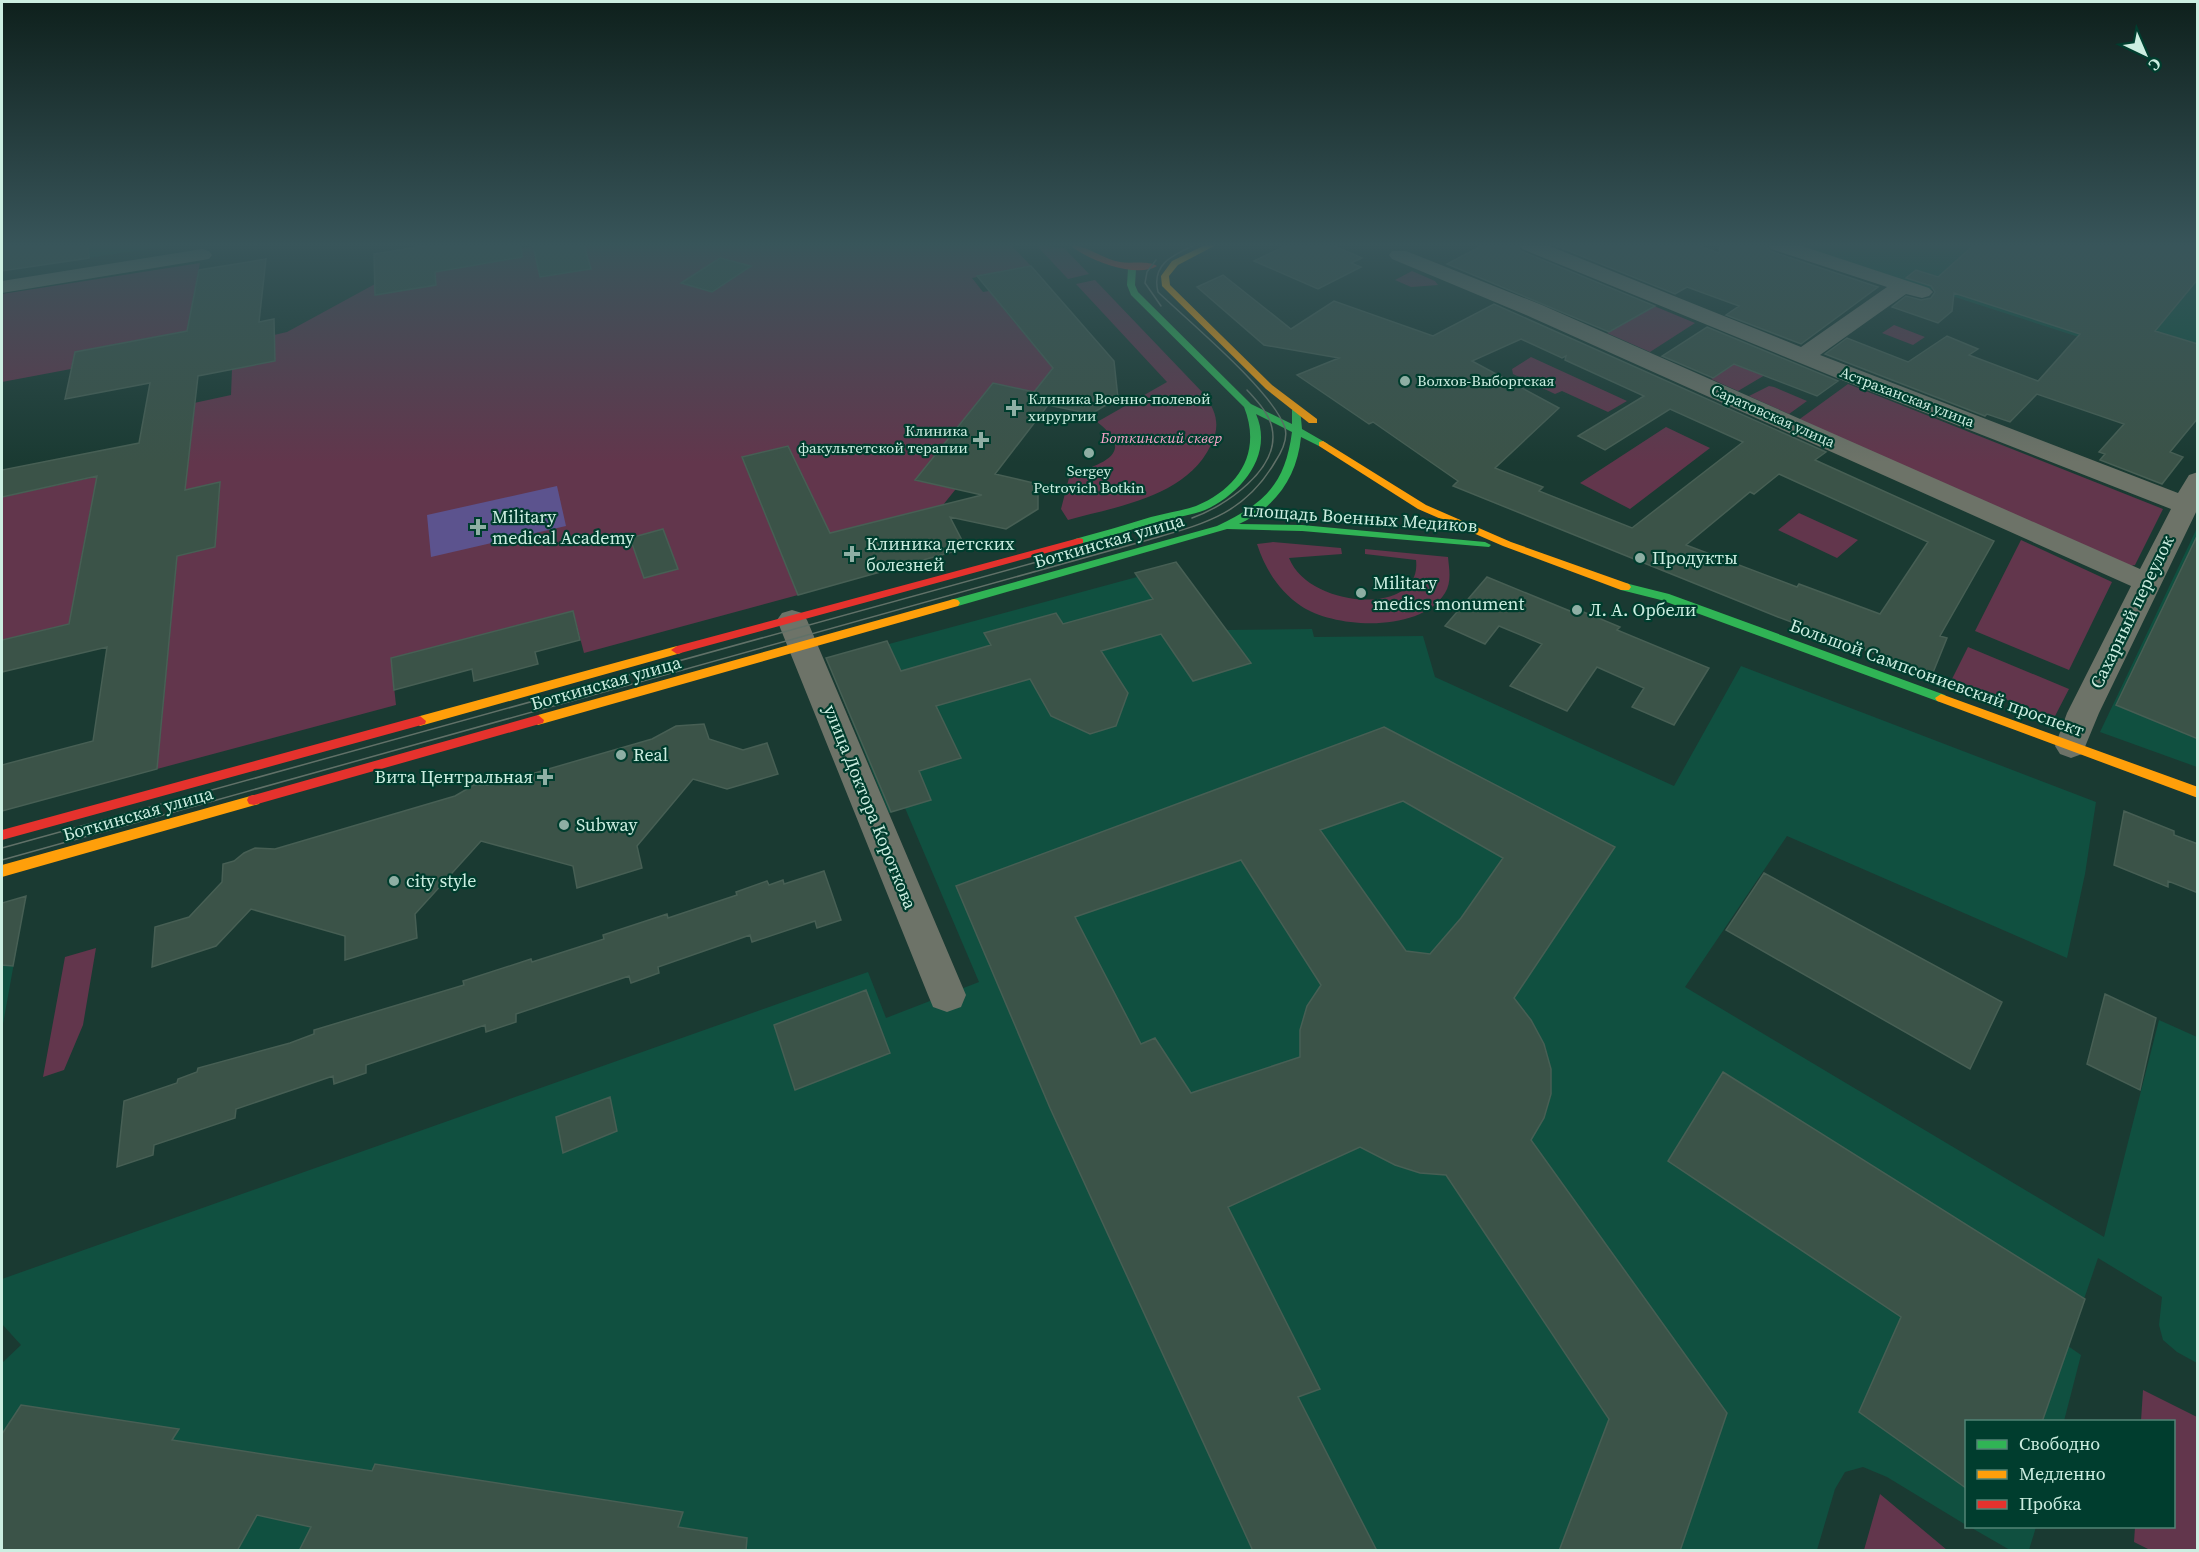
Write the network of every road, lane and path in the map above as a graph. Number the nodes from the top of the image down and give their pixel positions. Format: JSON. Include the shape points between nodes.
{"nodes":[{"id":1,"x":1159,"y":317,"type":"edge"},
{"id":2,"x":1203,"y":317,"type":"edge"},
{"id":3,"x":1549,"y":317,"type":"edge"},
{"id":4,"x":1708,"y":317,"type":"edge"},
{"id":5,"x":1866,"y":317,"type":"edge"},
{"id":6,"x":1803,"y":356,"type":"junction"},
{"id":7,"x":1248,"y":406,"type":"junction"},
{"id":8,"x":1297,"y":410,"type":"junction"},
{"id":9,"x":1298,"y":431,"type":"junction"},
{"id":10,"x":1335,"y":435,"type":"junction"},
{"id":11,"x":1268,"y":437,"type":"junction"},
{"id":12,"x":1389,"y":469,"type":"dead end"},
{"id":13,"x":2192,"y":493,"type":"edge"},
{"id":14,"x":1183,"y":512,"type":"joint"},
{"id":15,"x":1221,"y":528,"type":"junction"},
{"id":16,"x":1523,"y":550,"type":"junction"},
{"id":17,"x":1565,"y":550,"type":"dead end"},
{"id":18,"x":2146,"y":582,"type":"junction"},
{"id":19,"x":1665,"y":597,"type":"junction"},
{"id":20,"x":798,"y":633,"type":"junction"},
{"id":21,"x":2071,"y":746,"type":"junction"},
{"id":22,"x":2198,"y":793,"type":"edge"},
{"id":23,"x":2,"y":835,"type":"edge"},
{"id":24,"x":2,"y":871,"type":"edge"},
{"id":25,"x":947,"y":995,"type":"dead end"}],
"edges":[{"from":1,"to":7,"type":"main road","name":"Большой Сампсониевский проспект"},
{"from":2,"to":8,"type":"main road","via":[[1269,387]]},
{"from":3,"to":18,"type":"street","name":"Саратовская улица"},
{"from":4,"to":6,"type":"street","name":"Астраханская улица"},
{"from":5,"to":6,"type":"street"},
{"from":6,"to":13,"type":"street","name":"Астраханская улица"},
{"from":7,"to":9,"type":"main road","name":"Большой Сампсониевский проспект"},
{"from":7,"to":11,"type":"main road"},
{"from":8,"to":9,"type":"main road","name":"площадь Военных Медиков"},
{"from":8,"to":10,"type":"main road"},
{"from":9,"to":10,"type":"main road"},
{"from":9,"to":11,"type":"main road"},
{"from":9,"to":15,"type":"main road","name":"площадь Военных Медиков","via":[[1291,464],[1271,500],[1253,514]]},
{"from":9,"to":16,"type":"main road","name":"Большой Сампсониевский проспект","via":[[1422,507]]},
{"from":10,"to":12,"type":"main road"},
{"from":11,"to":14,"type":"main road","name":"площадь Военных Медиков","via":[[1233,486],[1202,507]]},
{"from":13,"to":18,"type":"street","name":"Сахарный переулок"},
{"from":14,"to":20,"type":"main road","name":"Боткинская улица"},
{"from":15,"to":16,"type":"main road","name":"площадь Военных Медиков","via":[[1302,528]]},
{"from":15,"to":20,"type":"main road","name":"Боткинская улица"},
{"from":16,"to":19,"type":"main road","name":"Большой Сампсониевский проспект","via":[[1608,583]]},
{"from":17,"to":19,"type":"main road","name":"Большой Сампсониевский проспект","via":[[1618,571]]},
{"from":18,"to":21,"type":"street","name":"Сахарный переулок","via":[[2077,725]]},
{"from":19,"to":21,"type":"main road","name":"Большой Сампсониевский проспект"},
{"from":20,"to":23,"type":"main road","name":"Боткинская улица"},
{"from":20,"to":24,"type":"main road","name":"Боткинская улица"},
{"from":20,"to":25,"type":"street","name":"улица Доктора Короткова"},
{"from":21,"to":22,"type":"main road","name":"Большой Сампсониевский проспект"}]}
